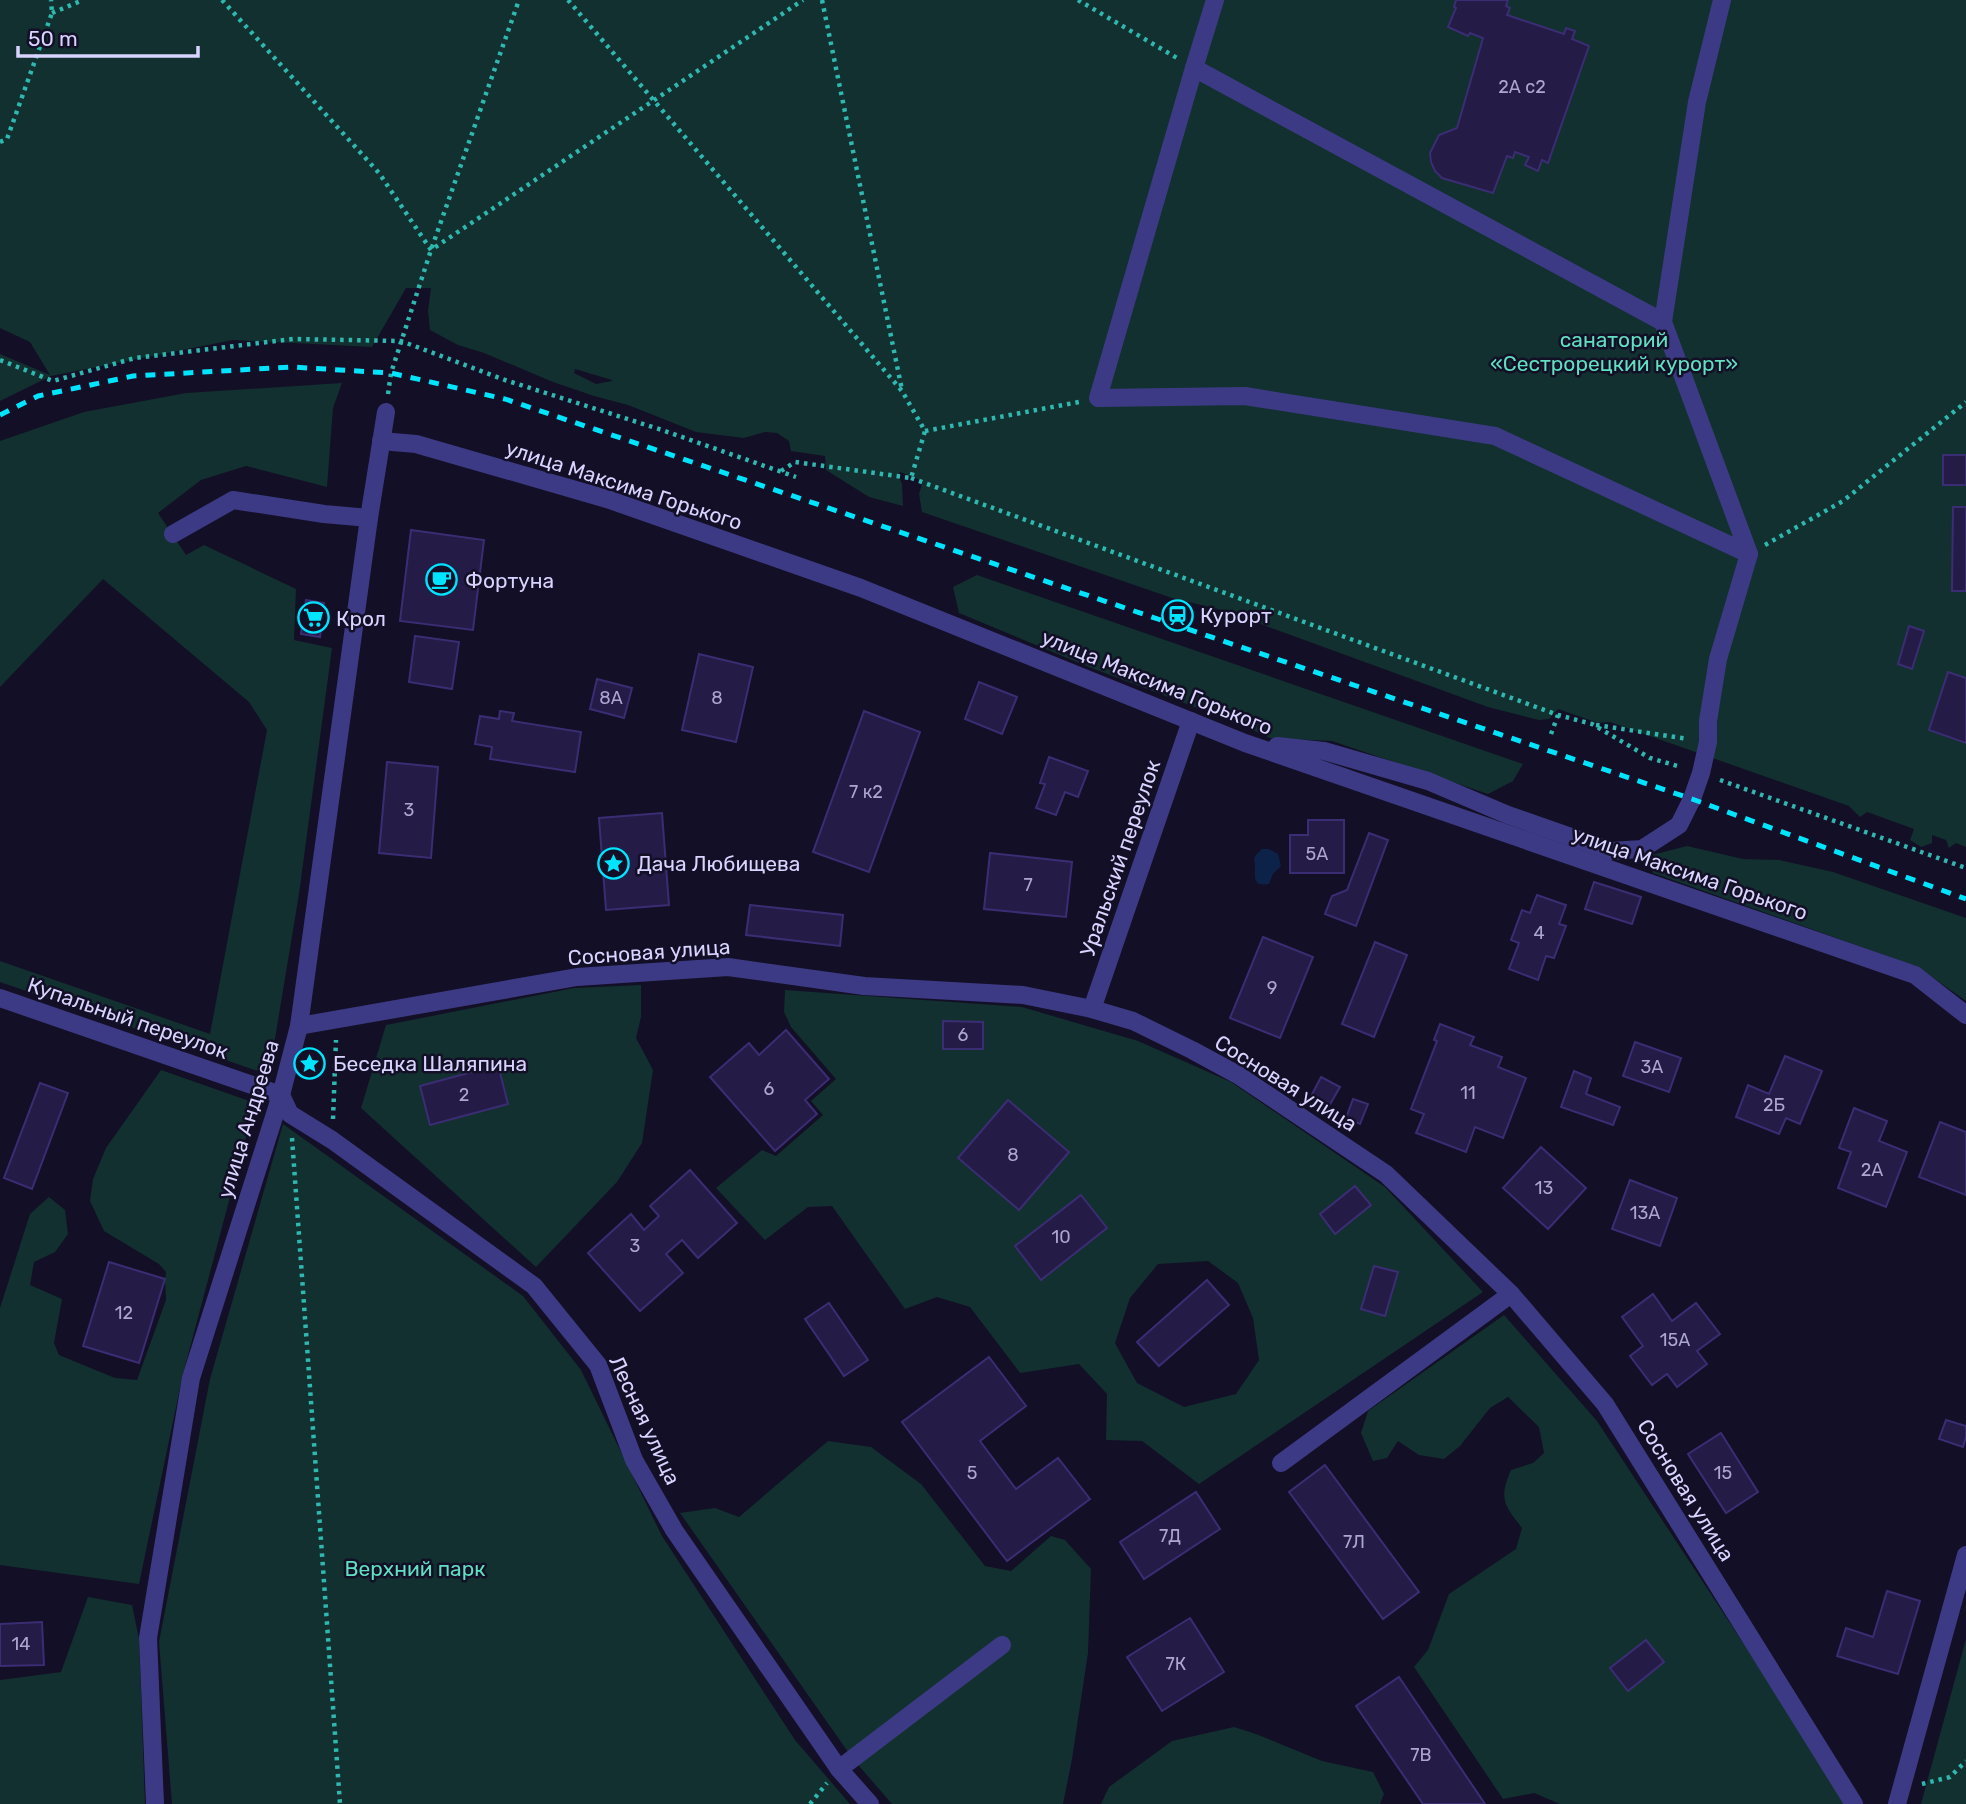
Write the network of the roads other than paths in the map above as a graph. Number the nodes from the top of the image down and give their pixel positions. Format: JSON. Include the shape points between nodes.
{"nodes":[{"id":1,"x":1215,"y":0,"type":"edge"},
{"id":2,"x":1722,"y":0,"type":"edge"},
{"id":3,"x":1194,"y":68,"type":"junction"},
{"id":4,"x":1663,"y":322,"type":"junction"},
{"id":5,"x":386,"y":412,"type":"dead end"},
{"id":6,"x":381,"y":441,"type":"junction"},
{"id":7,"x":369,"y":518,"type":"junction"},
{"id":8,"x":173,"y":534,"type":"dead end"},
{"id":9,"x":1749,"y":554,"type":"junction"},
{"id":10,"x":1191,"y":721,"type":"junction"},
{"id":11,"x":1245,"y":743,"type":"junction"},
{"id":12,"x":0,"y":998,"type":"edge"},
{"id":13,"x":1092,"y":1009,"type":"junction"},
{"id":14,"x":1966,"y":1015,"type":"edge"},
{"id":15,"x":299,"y":1026,"type":"junction"},
{"id":16,"x":281,"y":1095,"type":"junction"},
{"id":17,"x":1511,"y":1294,"type":"junction"},
{"id":18,"x":1281,"y":1463,"type":"dead end"},
{"id":19,"x":1966,"y":1555,"type":"edge"},
{"id":20,"x":1002,"y":1645,"type":"dead end"},
{"id":21,"x":839,"y":1769,"type":"junction"},
{"id":22,"x":1899,"y":1797,"type":"edge"},
{"id":23,"x":155,"y":1804,"type":"edge"},
{"id":24,"x":870,"y":1804,"type":"edge"},
{"id":25,"x":1854,"y":1804,"type":"edge"}],
"edges":[{"from":1,"to":3,"type":"street"},
{"from":2,"to":4,"type":"street","via":[[1697,102]]},
{"from":3,"to":4,"type":"street"},
{"from":3,"to":9,"type":"street","via":[[1098,398],[1244,396],[1495,436]]},
{"from":4,"to":9,"type":"street"},
{"from":5,"to":6,"type":"street","name":"улица Андреева"},
{"from":6,"to":7,"type":"street","name":"улица Андреева"},
{"from":6,"to":10,"type":"street","name":"улица Максима Горького","via":[[416,444],[607,499],[862,588]]},
{"from":7,"to":8,"type":"street","via":[[233,500]]},
{"from":7,"to":15,"type":"street","name":"улица Андреева"},
{"from":9,"to":11,"type":"street","via":[[1718,659],[1708,742],[1692,799],[1679,825],[1642,849],[1611,851],[1428,781],[1324,751]]},
{"from":10,"to":11,"type":"street","name":"улица Максима Горького"},
{"from":10,"to":13,"type":"street","name":"Уральский переулок"},
{"from":11,"to":14,"type":"street","name":"улица Максима Горького","via":[[1915,975]]},
{"from":12,"to":16,"type":"street","name":"Купальный переулок"},
{"from":13,"to":15,"type":"street","name":"Сосновая улица","via":[[1023,995],[864,986],[728,967],[577,977]]},
{"from":13,"to":17,"type":"street","name":"Сосновая улица","via":[[1133,1021],[1238,1075],[1374,1166]]},
{"from":15,"to":16,"type":"street","name":"улица Андреева"},
{"from":16,"to":21,"type":"street","name":"Лесная улица","via":[[290,1114],[534,1286],[598,1365],[634,1460],[674,1530]]},
{"from":16,"to":23,"type":"street","name":"улица Андреева","via":[[191,1378],[148,1639]]},
{"from":17,"to":18,"type":"street"},
{"from":17,"to":25,"type":"street","name":"Сосновая улица","via":[[1605,1404]]},
{"from":19,"to":22,"type":"street"},
{"from":20,"to":21,"type":"street"},
{"from":21,"to":24,"type":"street","name":"Лесная улица"}]}
